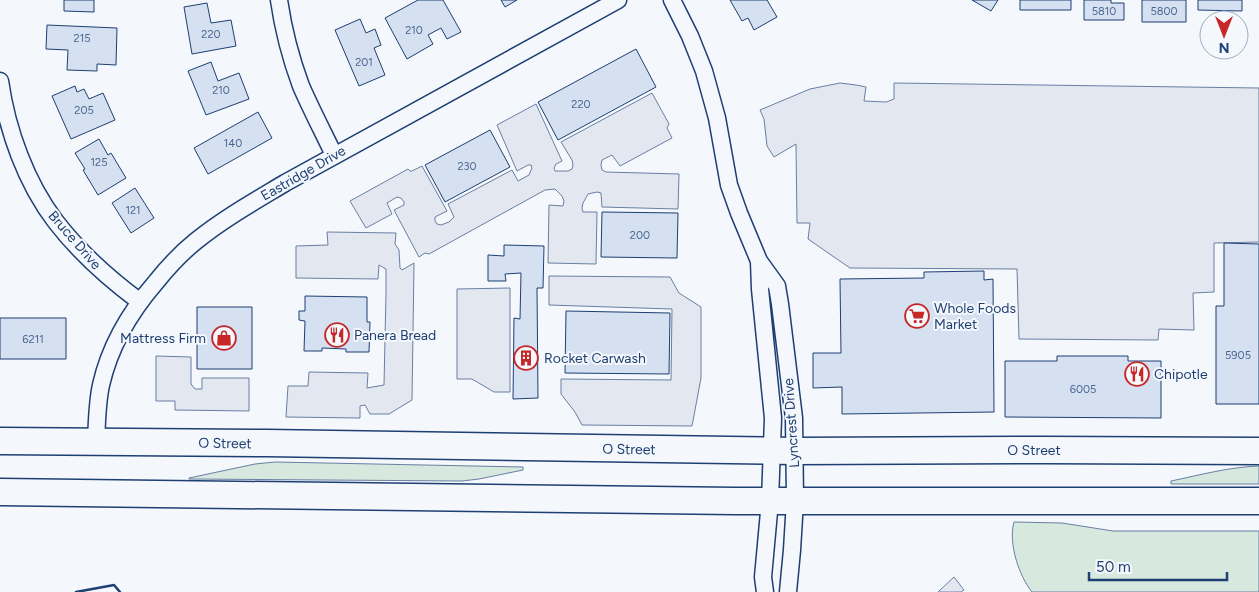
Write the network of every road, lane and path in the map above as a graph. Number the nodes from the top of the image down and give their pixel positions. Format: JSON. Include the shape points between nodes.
{"nodes":[{"id":1,"x":279,"y":0,"type":"edge"},
{"id":2,"x":618,"y":0,"type":"edge"},
{"id":3,"x":672,"y":0,"type":"edge"},
{"id":4,"x":0,"y":81,"type":"edge"},
{"id":5,"x":334,"y":155,"type":"junction"},
{"id":6,"x":759,"y":261,"type":"junction"},
{"id":7,"x":139,"y":301,"type":"junction"},
{"id":8,"x":0,"y":441,"type":"edge"},
{"id":9,"x":96,"y":442,"type":"junction"},
{"id":10,"x":784,"y":451,"type":"junction"},
{"id":11,"x":1259,"y":451,"type":"edge"},
{"id":12,"x":0,"y":492,"type":"edge"},
{"id":13,"x":782,"y":501,"type":"junction"},
{"id":14,"x":1259,"y":501,"type":"edge"},
{"id":15,"x":764,"y":584,"type":"edge"},
{"id":16,"x":756,"y":592,"type":"edge"},
{"id":17,"x":788,"y":592,"type":"edge"}],
"edges":[{"from":1,"to":5,"type":"street","via":[[301,84]]},
{"from":2,"to":5,"type":"street","name":"Eastridge Drive"},
{"from":3,"to":6,"type":"street","name":"Lyncrest Drive","via":[[704,70],[717,118],[729,185]]},
{"from":4,"to":7,"type":"street","name":"Bruce Drive","via":[[13,136],[37,192],[56,222],[78,247]]},
{"from":5,"to":7,"type":"street","name":"Eastridge Drive","via":[[195,241]]},
{"from":6,"to":10,"type":"street","name":"Lyncrest Drive","via":[[773,410]]},
{"from":6,"to":10,"type":"street","name":"Lyncrest Drive","via":[[777,286],[780,304],[793,405]]},
{"from":7,"to":9,"type":"street","name":"Eastridge Drive","via":[[122,328],[108,361],[99,396]]},
{"from":8,"to":9,"type":"main road","name":"O Street"},
{"from":9,"to":10,"type":"main road","name":"O Street"},
{"from":10,"to":11,"type":"main road","name":"O Street"},
{"from":10,"to":13,"type":"street","name":"Lyncrest Drive"},
{"from":10,"to":13,"type":"street","name":"Lyncrest Drive"},
{"from":12,"to":13,"type":"main road"},
{"from":13,"to":14,"type":"main road"},
{"from":13,"to":15,"type":"street","name":"Lyncrest Drive"},
{"from":13,"to":17,"type":"street","name":"Lyncrest Drive","via":[[792,550]]},
{"from":15,"to":16,"type":"street","name":"Lyncrest Drive"}]}
